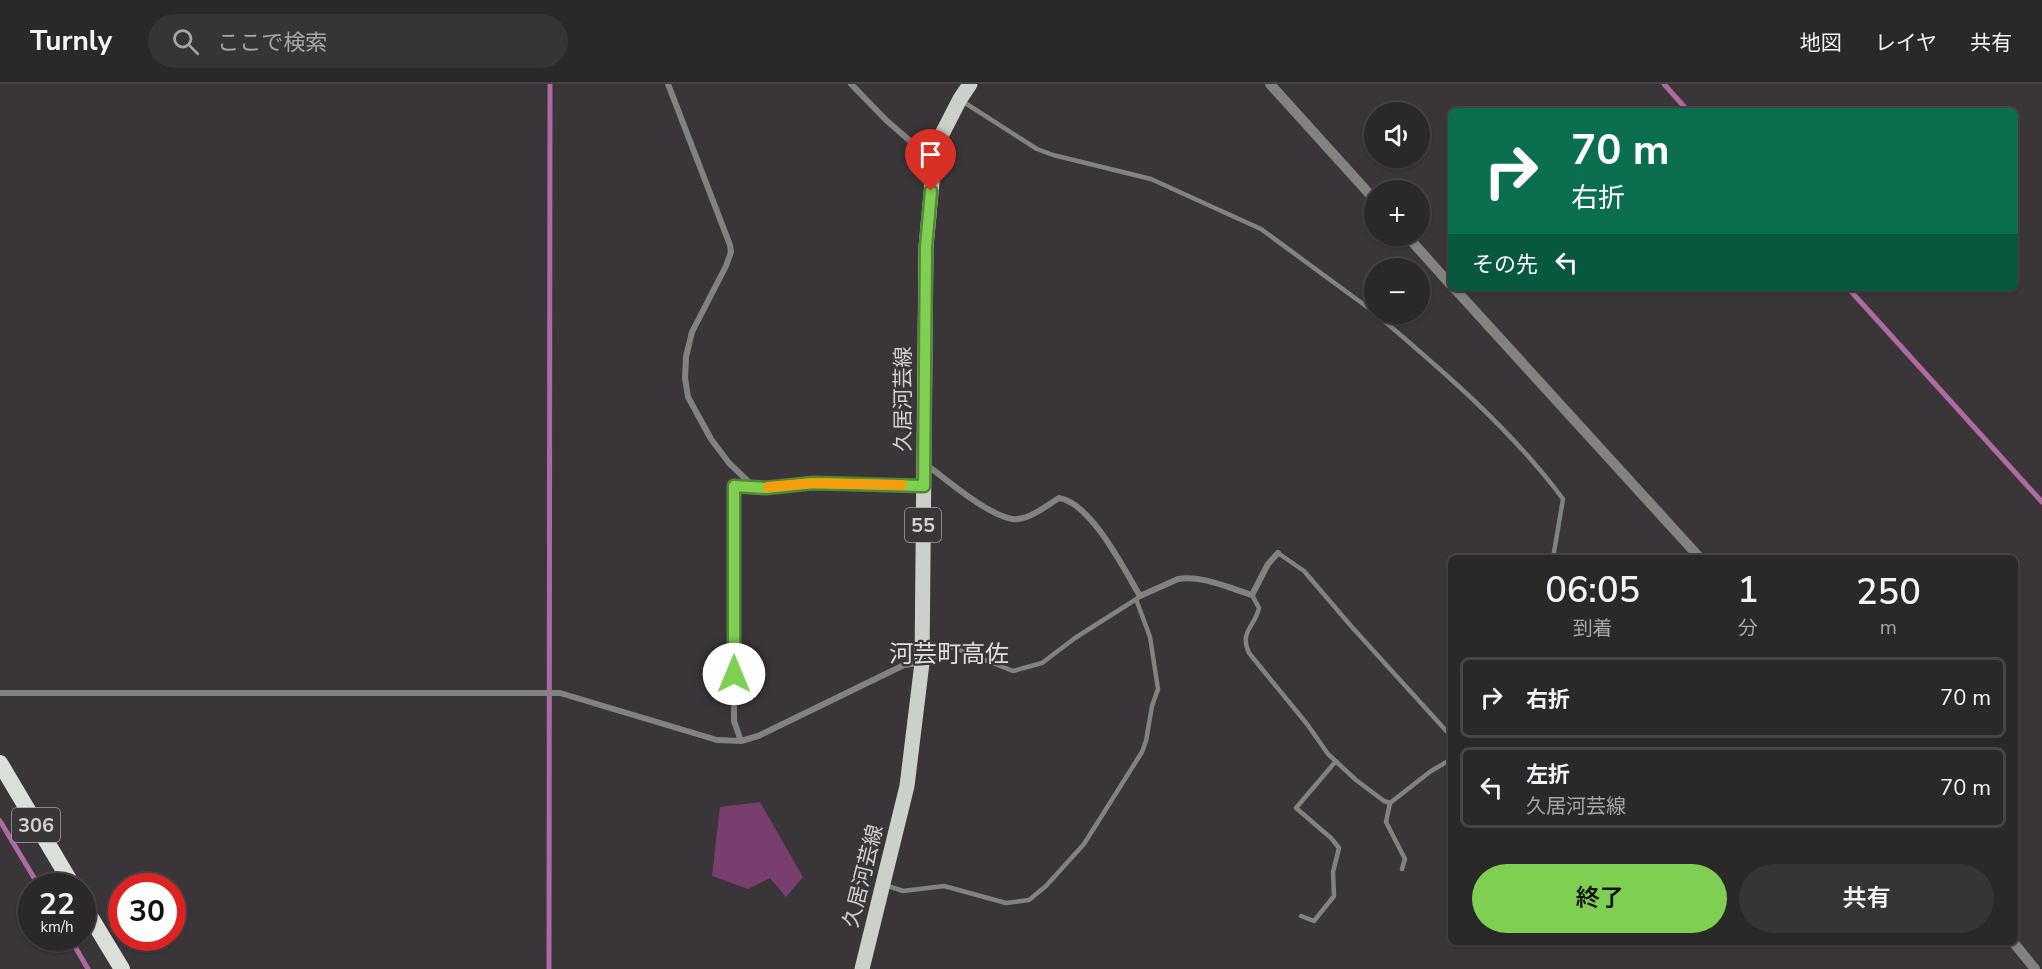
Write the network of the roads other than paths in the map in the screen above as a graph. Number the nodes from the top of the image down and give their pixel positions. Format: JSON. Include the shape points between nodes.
{"nodes":[{"id":1,"x":668,"y":84,"type":"edge"},
{"id":2,"x":851,"y":84,"type":"edge"},
{"id":3,"x":970,"y":84,"type":"edge"},
{"id":4,"x":1270,"y":84,"type":"edge"},
{"id":5,"x":960,"y":99,"type":"junction"},
{"id":6,"x":937,"y":153,"type":"junction"},
{"id":7,"x":1364,"y":188,"type":"edge"},
{"id":8,"x":1416,"y":246,"type":"edge"},
{"id":9,"x":1448,"y":282,"type":"edge"},
{"id":10,"x":1457,"y":291,"type":"edge"},
{"id":11,"x":1364,"y":305,"type":"edge"},
{"id":12,"x":1388,"y":324,"type":"edge"},
{"id":13,"x":924,"y":463,"type":"junction"},
{"id":14,"x":753,"y":486,"type":"junction"},
{"id":15,"x":924,"y":486,"type":"junction"},
{"id":16,"x":1278,"y":553,"type":"joint"},
{"id":17,"x":1554,"y":555,"type":"edge"},
{"id":18,"x":1697,"y":555,"type":"edge"},
{"id":19,"x":1252,"y":595,"type":"junction"},
{"id":20,"x":1138,"y":597,"type":"junction"},
{"id":21,"x":922,"y":663,"type":"junction"},
{"id":22,"x":0,"y":693,"type":"edge"},
{"id":23,"x":1448,"y":733,"type":"edge"},
{"id":24,"x":741,"y":741,"type":"junction"},
{"id":25,"x":1336,"y":761,"type":"junction"},
{"id":26,"x":1448,"y":761,"type":"edge"},
{"id":27,"x":0,"y":763,"type":"edge"},
{"id":28,"x":1390,"y":803,"type":"junction"},
{"id":29,"x":1401,"y":869,"type":"dead end"},
{"id":30,"x":65,"y":873,"type":"edge"},
{"id":31,"x":883,"y":884,"type":"junction"},
{"id":32,"x":1301,"y":916,"type":"dead end"},
{"id":33,"x":96,"y":926,"type":"edge"},
{"id":34,"x":2015,"y":945,"type":"edge"},
{"id":35,"x":122,"y":969,"type":"edge"},
{"id":36,"x":862,"y":969,"type":"edge"},
{"id":37,"x":2035,"y":969,"type":"edge"}],
"edges":[{"from":1,"to":14,"type":"street","via":[[731,252],[689,341],[685,378],[688,397],[711,439]]},
{"from":2,"to":6,"type":"street","via":[[916,146]]},
{"from":3,"to":5,"type":"main road","name":"久居河芸線","number":"55"},
{"from":4,"to":7,"type":"street"},
{"from":5,"to":6,"type":"main road","name":"久居河芸線","number":"55"},
{"from":5,"to":11,"type":"lane","via":[[1037,149],[1151,179],[1261,229]]},
{"from":6,"to":13,"type":"main road","name":"久居河芸線","number":"55","via":[[926,247]]},
{"from":8,"to":9,"type":"street"},
{"from":10,"to":18,"type":"street"},
{"from":12,"to":17,"type":"lane","via":[[1480,404],[1563,499]]},
{"from":13,"to":15,"type":"main road","name":"久居河芸線","number":"55"},
{"from":13,"to":20,"type":"street","via":[[989,510],[1008,518],[1017,519],[1042,510],[1059,498],[1074,503],[1107,539]]},
{"from":14,"to":15,"type":"street"},
{"from":14,"to":24,"type":"street","via":[[734,486],[734,721]]},
{"from":15,"to":21,"type":"main road","name":"久居河芸線","number":"55"},
{"from":16,"to":19,"type":"street"},
{"from":16,"to":23,"type":"lane","via":[[1305,571]]},
{"from":19,"to":20,"type":"street","via":[[1185,578]]},
{"from":19,"to":25,"type":"lane","via":[[1259,608],[1245,637],[1248,653]]},
{"from":20,"to":21,"type":"lane","via":[[1042,663],[1013,671],[952,647]]},
{"from":20,"to":31,"type":"lane","via":[[1150,637],[1158,689],[1142,752],[1084,844],[1046,886],[1029,900],[1012,904],[944,886],[903,891]]},
{"from":21,"to":24,"type":"street","via":[[904,665]]},
{"from":21,"to":31,"type":"main road","name":"久居河芸線","number":"55","via":[[907,786]]},
{"from":22,"to":24,"type":"street","via":[[554,692],[717,740]]},
{"from":25,"to":28,"type":"lane"},
{"from":25,"to":32,"type":"lane","via":[[1296,808],[1340,848],[1333,872],[1334,896],[1314,921]]},
{"from":26,"to":28,"type":"lane"},
{"from":27,"to":30,"type":"highway","number":"306"},
{"from":28,"to":29,"type":"lane","via":[[1386,822],[1405,859]]},
{"from":31,"to":36,"type":"main road","name":"久居河芸線","number":"55"},
{"from":33,"to":35,"type":"highway"},
{"from":34,"to":37,"type":"street"}]}
